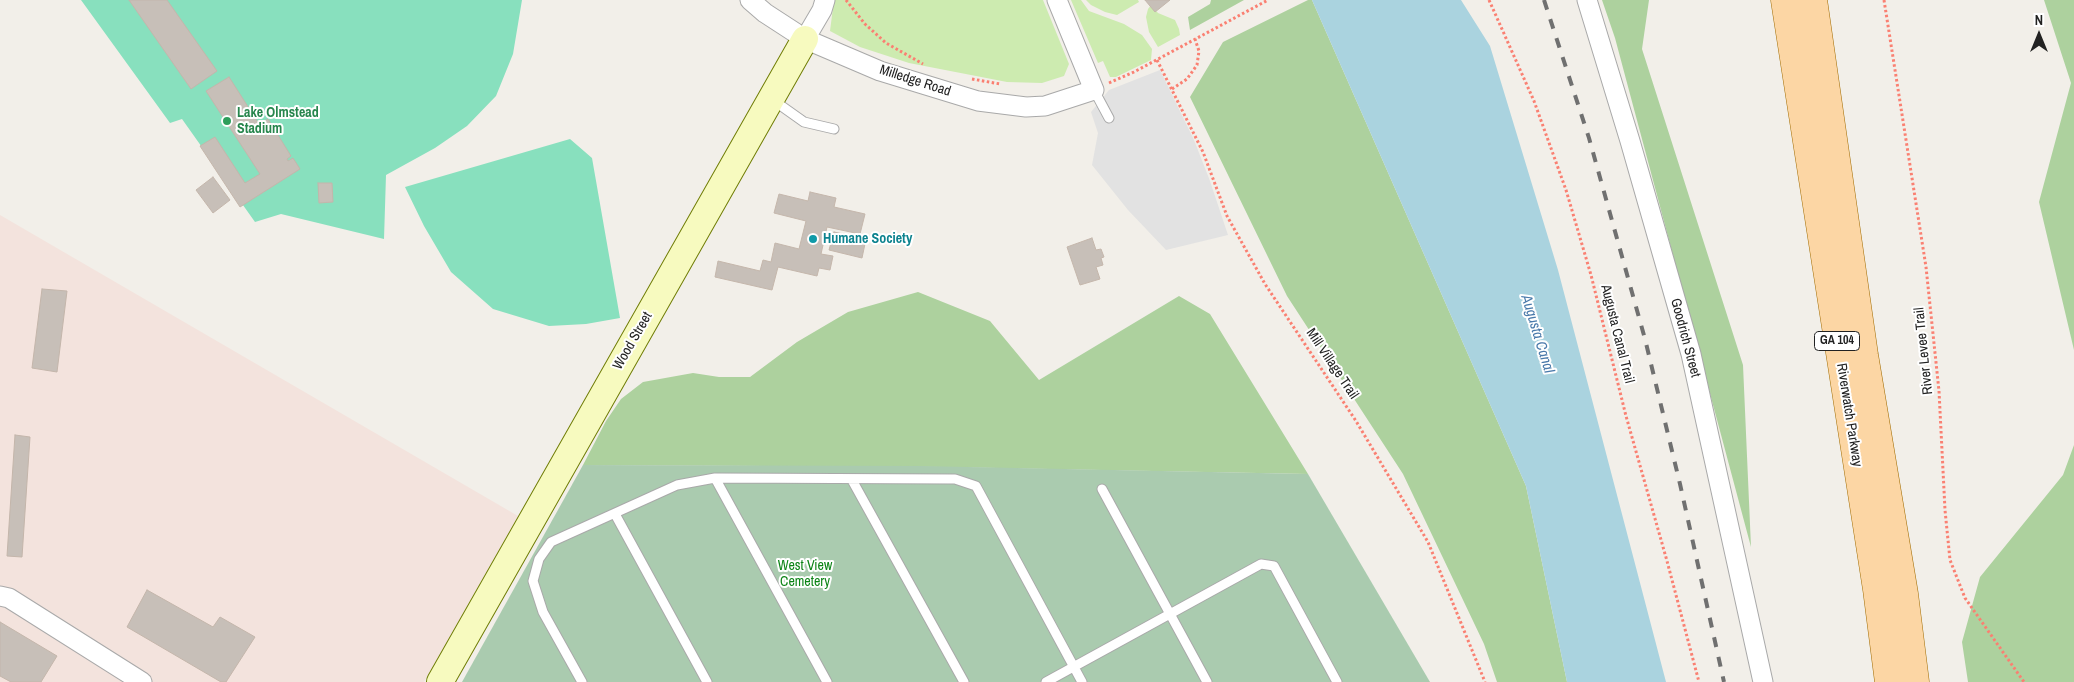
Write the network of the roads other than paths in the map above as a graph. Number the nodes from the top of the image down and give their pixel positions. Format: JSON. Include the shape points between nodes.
{"nodes":[{"id":1,"x":750,"y":0,"type":"edge"},
{"id":2,"x":825,"y":0,"type":"edge"},
{"id":3,"x":1057,"y":0,"type":"edge"},
{"id":4,"x":1587,"y":0,"type":"edge"},
{"id":5,"x":1785,"y":0,"type":"edge"},
{"id":6,"x":1813,"y":0,"type":"edge"},
{"id":7,"x":804,"y":39,"type":"junction"},
{"id":8,"x":1100,"y":84,"type":"junction"},
{"id":9,"x":770,"y":99,"type":"junction"},
{"id":10,"x":1108,"y":118,"type":"dead end"},
{"id":11,"x":834,"y":129,"type":"dead end"},
{"id":12,"x":714,"y":478,"type":"junction"},
{"id":13,"x":852,"y":480,"type":"junction"},
{"id":14,"x":1102,"y":489,"type":"dead end"},
{"id":15,"x":615,"y":514,"type":"junction"},
{"id":16,"x":0,"y":596,"type":"edge"},
{"id":17,"x":1170,"y":613,"type":"junction"},
{"id":18,"x":1074,"y":666,"type":"junction"},
{"id":19,"x":142,"y":682,"type":"edge"},
{"id":20,"x":440,"y":682,"type":"edge"},
{"id":21,"x":582,"y":682,"type":"edge"},
{"id":22,"x":707,"y":682,"type":"edge"},
{"id":23,"x":827,"y":682,"type":"edge"},
{"id":24,"x":964,"y":682,"type":"edge"},
{"id":25,"x":1046,"y":682,"type":"edge"},
{"id":26,"x":1082,"y":682,"type":"edge"},
{"id":27,"x":1208,"y":682,"type":"edge"},
{"id":28,"x":1337,"y":682,"type":"edge"},
{"id":29,"x":1763,"y":682,"type":"edge"},
{"id":30,"x":1889,"y":682,"type":"edge"},
{"id":31,"x":1915,"y":682,"type":"edge"}],
"edges":[{"from":1,"to":7,"type":"street","name":"Milledge Road"},
{"from":2,"to":7,"type":"street","name":"Wood Street"},
{"from":3,"to":8,"type":"street"},
{"from":4,"to":29,"type":"street","name":"Goodrich Street","via":[[1690,354]]},
{"from":5,"to":30,"type":"main road","name":"Riverwatch Parkway","number":"GA 104"},
{"from":6,"to":31,"type":"main road","name":"Riverwatch Parkway","number":"GA 104"},
{"from":7,"to":8,"type":"street","name":"Milledge Road","via":[[880,70],[978,101],[1045,106]]},
{"from":7,"to":9,"type":"street","name":"Wood Street"},
{"from":8,"to":10,"type":"lane"},
{"from":9,"to":11,"type":"lane","via":[[804,122]]},
{"from":9,"to":20,"type":"street","name":"Wood Street"},
{"from":12,"to":13,"type":"lane"},
{"from":12,"to":15,"type":"lane","via":[[677,486]]},
{"from":12,"to":23,"type":"lane"},
{"from":13,"to":18,"type":"lane","via":[[955,479],[976,486]]},
{"from":13,"to":24,"type":"lane"},
{"from":14,"to":17,"type":"lane"},
{"from":15,"to":21,"type":"lane","via":[[551,542],[539,559],[533,581],[542,612]]},
{"from":15,"to":22,"type":"lane"},
{"from":16,"to":19,"type":"street","via":[[9,598]]},
{"from":17,"to":18,"type":"lane"},
{"from":17,"to":27,"type":"lane"},
{"from":17,"to":28,"type":"lane","via":[[1261,564],[1274,566]]},
{"from":18,"to":25,"type":"lane"},
{"from":18,"to":26,"type":"lane"}]}
